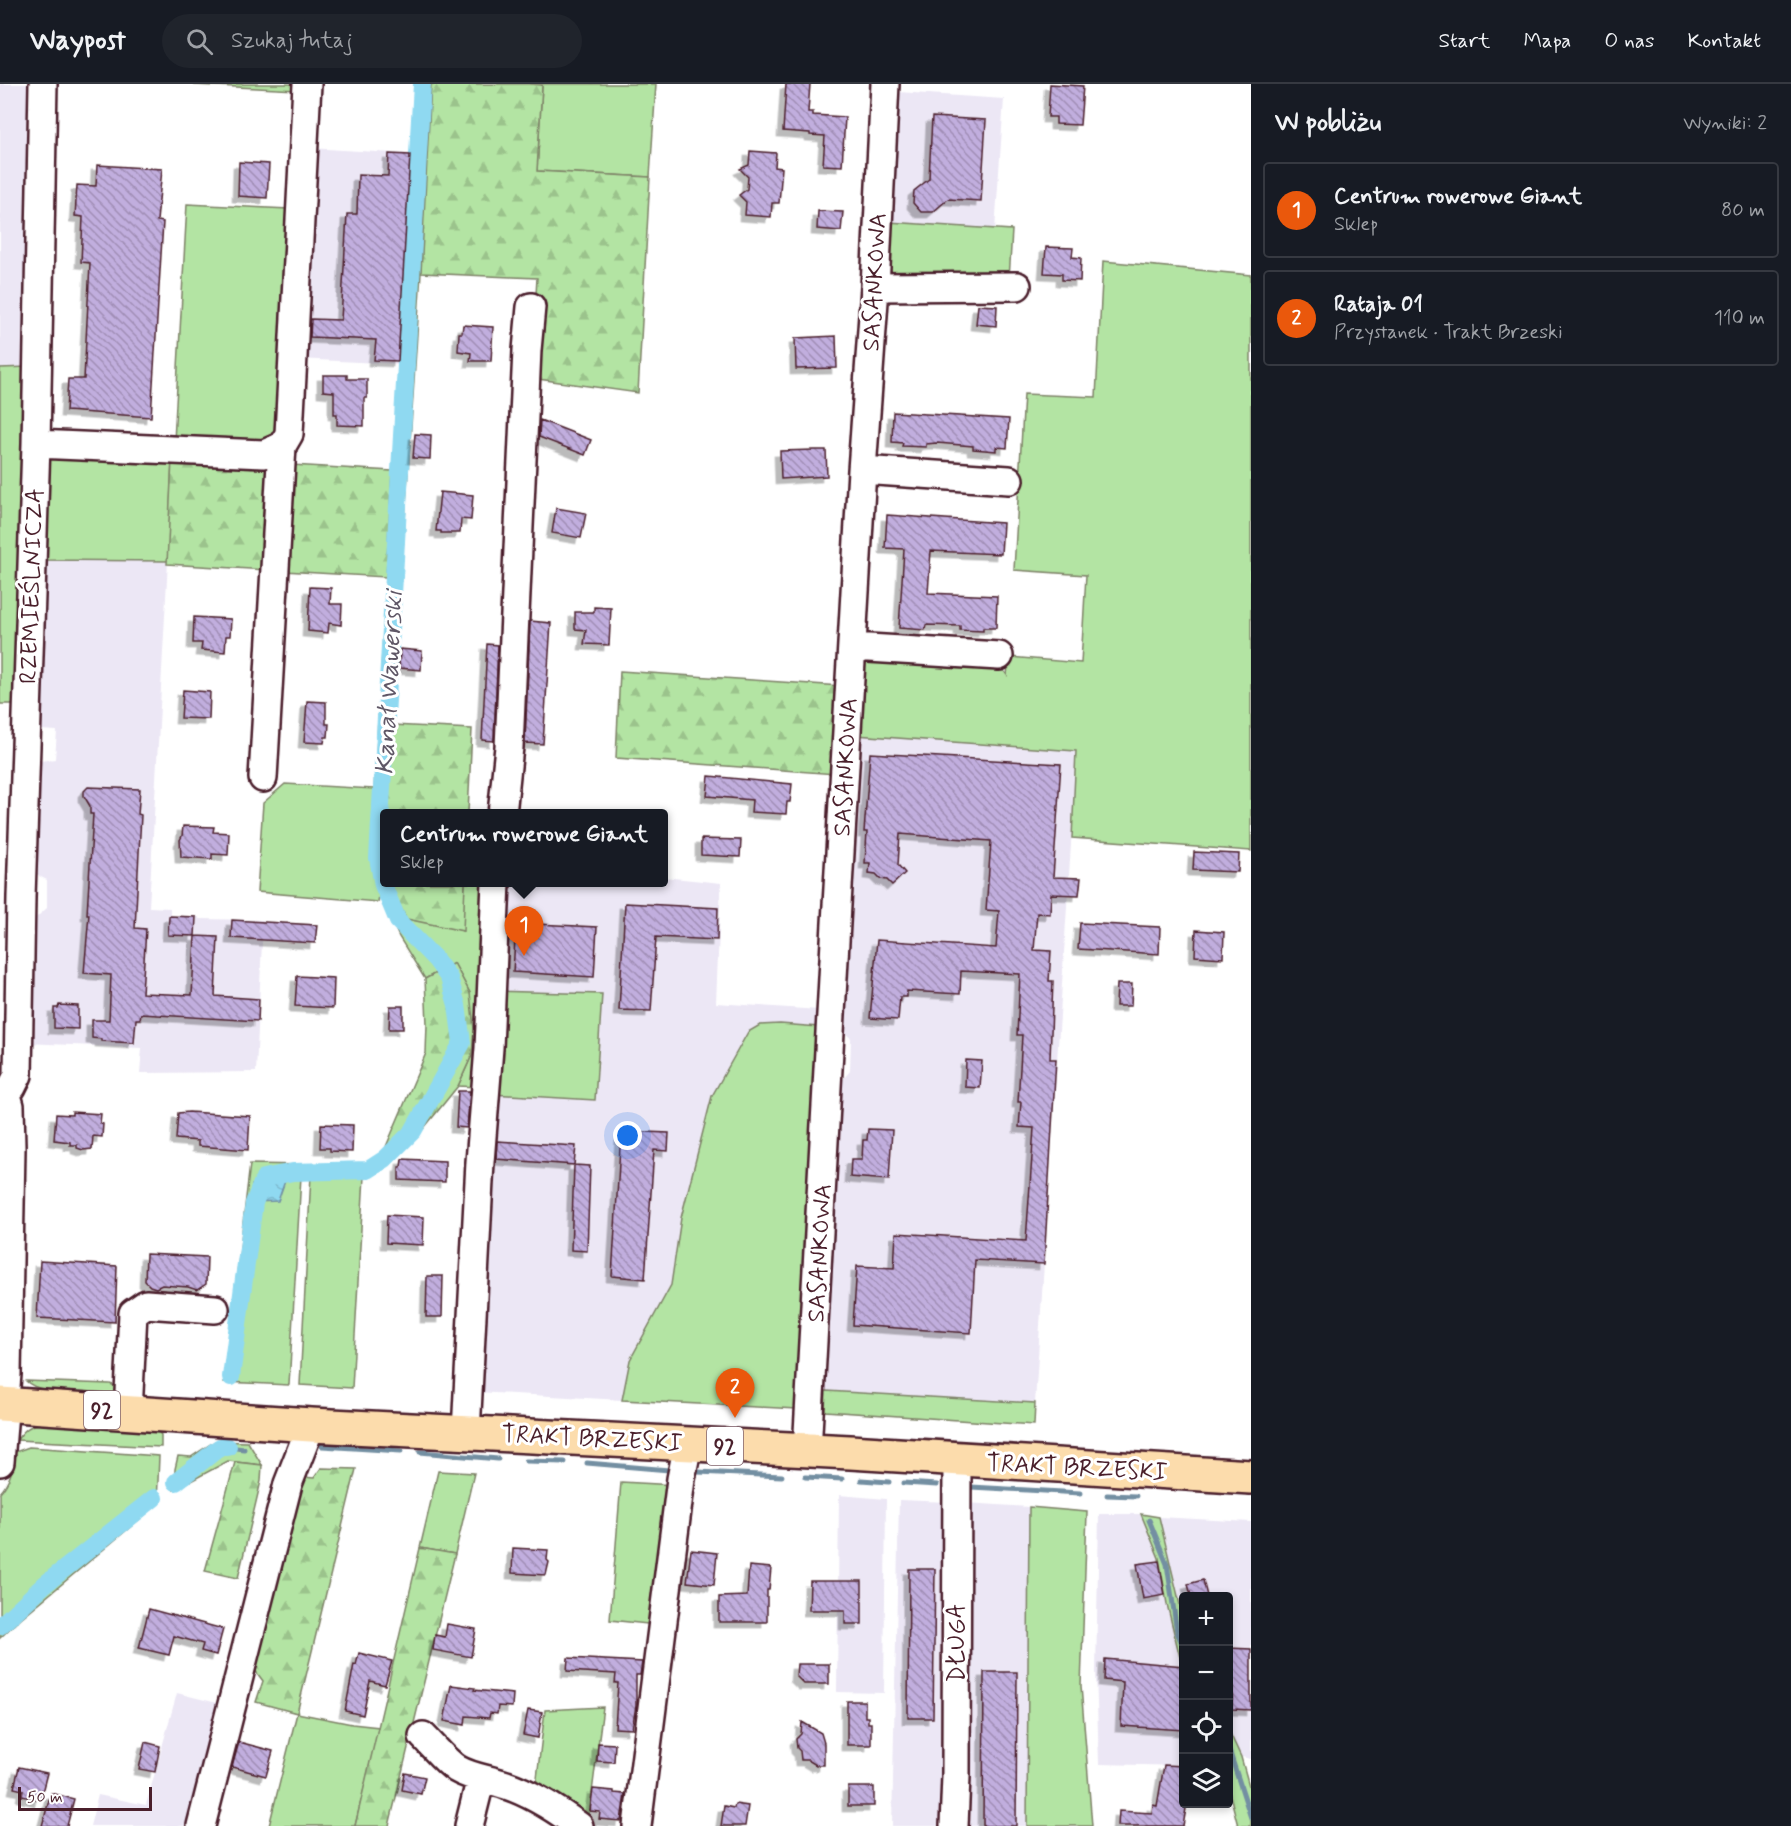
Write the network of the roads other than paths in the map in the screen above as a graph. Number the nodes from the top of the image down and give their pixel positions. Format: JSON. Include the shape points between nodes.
{"nodes":[{"id":1,"x":43,"y":84,"type":"edge"},
{"id":2,"x":307,"y":84,"type":"edge"},
{"id":3,"x":885,"y":84,"type":"edge"},
{"id":4,"x":1017,"y":286,"type":"dead end"},
{"id":5,"x":875,"y":287,"type":"junction"},
{"id":6,"x":531,"y":307,"type":"dead end"},
{"id":7,"x":36,"y":444,"type":"junction"},
{"id":8,"x":282,"y":446,"type":"junction"},
{"id":9,"x":862,"y":470,"type":"junction"},
{"id":10,"x":1009,"y":480,"type":"dead end"},
{"id":11,"x":852,"y":647,"type":"junction"},
{"id":12,"x":999,"y":656,"type":"dead end"},
{"id":13,"x":263,"y":778,"type":"dead end"},
{"id":14,"x":502,"y":809,"type":"edge"},
{"id":15,"x":496,"y":887,"type":"edge"},
{"id":16,"x":2,"y":1094,"type":"edge"},
{"id":17,"x":215,"y":1309,"type":"dead end"},
{"id":18,"x":2,"y":1404,"type":"edge"},
{"id":19,"x":128,"y":1412,"type":"junction"},
{"id":20,"x":312,"y":1425,"type":"junction"},
{"id":21,"x":466,"y":1432,"type":"junction"},
{"id":22,"x":688,"y":1444,"type":"junction"},
{"id":23,"x":807,"y":1451,"type":"junction"},
{"id":24,"x":957,"y":1459,"type":"junction"},
{"id":25,"x":0,"y":1462,"type":"edge"},
{"id":26,"x":1251,"y":1477,"type":"edge"},
{"id":27,"x":423,"y":1736,"type":"dead end"},
{"id":28,"x":482,"y":1778,"type":"junction"},
{"id":29,"x":201,"y":1826,"type":"edge"},
{"id":30,"x":470,"y":1826,"type":"edge"},
{"id":31,"x":579,"y":1826,"type":"edge"},
{"id":32,"x":637,"y":1826,"type":"edge"},
{"id":33,"x":954,"y":1826,"type":"edge"}],
"edges":[{"from":1,"to":7,"type":"street","name":"RZEMIEŚLNICZA"},
{"from":2,"to":8,"type":"street","via":[[289,434]]},
{"from":3,"to":5,"type":"street","name":"SASANKOWA"},
{"from":4,"to":5,"type":"street"},
{"from":5,"to":9,"type":"street","name":"SASANKOWA"},
{"from":6,"to":14,"type":"street","via":[[509,747]]},
{"from":7,"to":8,"type":"street","via":[[264,454]]},
{"from":7,"to":16,"type":"street","name":"RZEMIEŚLNICZA","via":[[18,1075],[12,1087]]},
{"from":8,"to":13,"type":"street"},
{"from":9,"to":10,"type":"street"},
{"from":9,"to":11,"type":"street","name":"SASANKOWA"},
{"from":11,"to":12,"type":"street"},
{"from":11,"to":23,"type":"street","name":"SASANKOWA"},
{"from":15,"to":21,"type":"street"},
{"from":16,"to":18,"type":"street","name":"RZEMIEŚLNICZA","via":[[10,1106],[11,1148]]},
{"from":17,"to":19,"type":"street","via":[[146,1304],[133,1313]]},
{"from":18,"to":19,"type":"main road","name":"TRAKT BRZESKI","number":"92"},
{"from":18,"to":25,"type":"street"},
{"from":19,"to":20,"type":"main road","name":"TRAKT BRZESKI","number":"92"},
{"from":20,"to":21,"type":"main road","name":"TRAKT BRZESKI","number":"92"},
{"from":20,"to":29,"type":"street","via":[[288,1484]]},
{"from":21,"to":22,"type":"main road","name":"TRAKT BRZESKI","number":"92"},
{"from":22,"to":23,"type":"main road","name":"TRAKT BRZESKI","number":"92"},
{"from":22,"to":32,"type":"street"},
{"from":23,"to":24,"type":"main road","name":"TRAKT BRZESKI","number":"92"},
{"from":24,"to":26,"type":"main road","name":"TRAKT BRZESKI","number":"92"},
{"from":24,"to":33,"type":"street","name":"DŁUGA"},
{"from":27,"to":28,"type":"street","via":[[457,1769]]},
{"from":28,"to":30,"type":"street"},
{"from":28,"to":31,"type":"street","via":[[529,1794]]}]}
